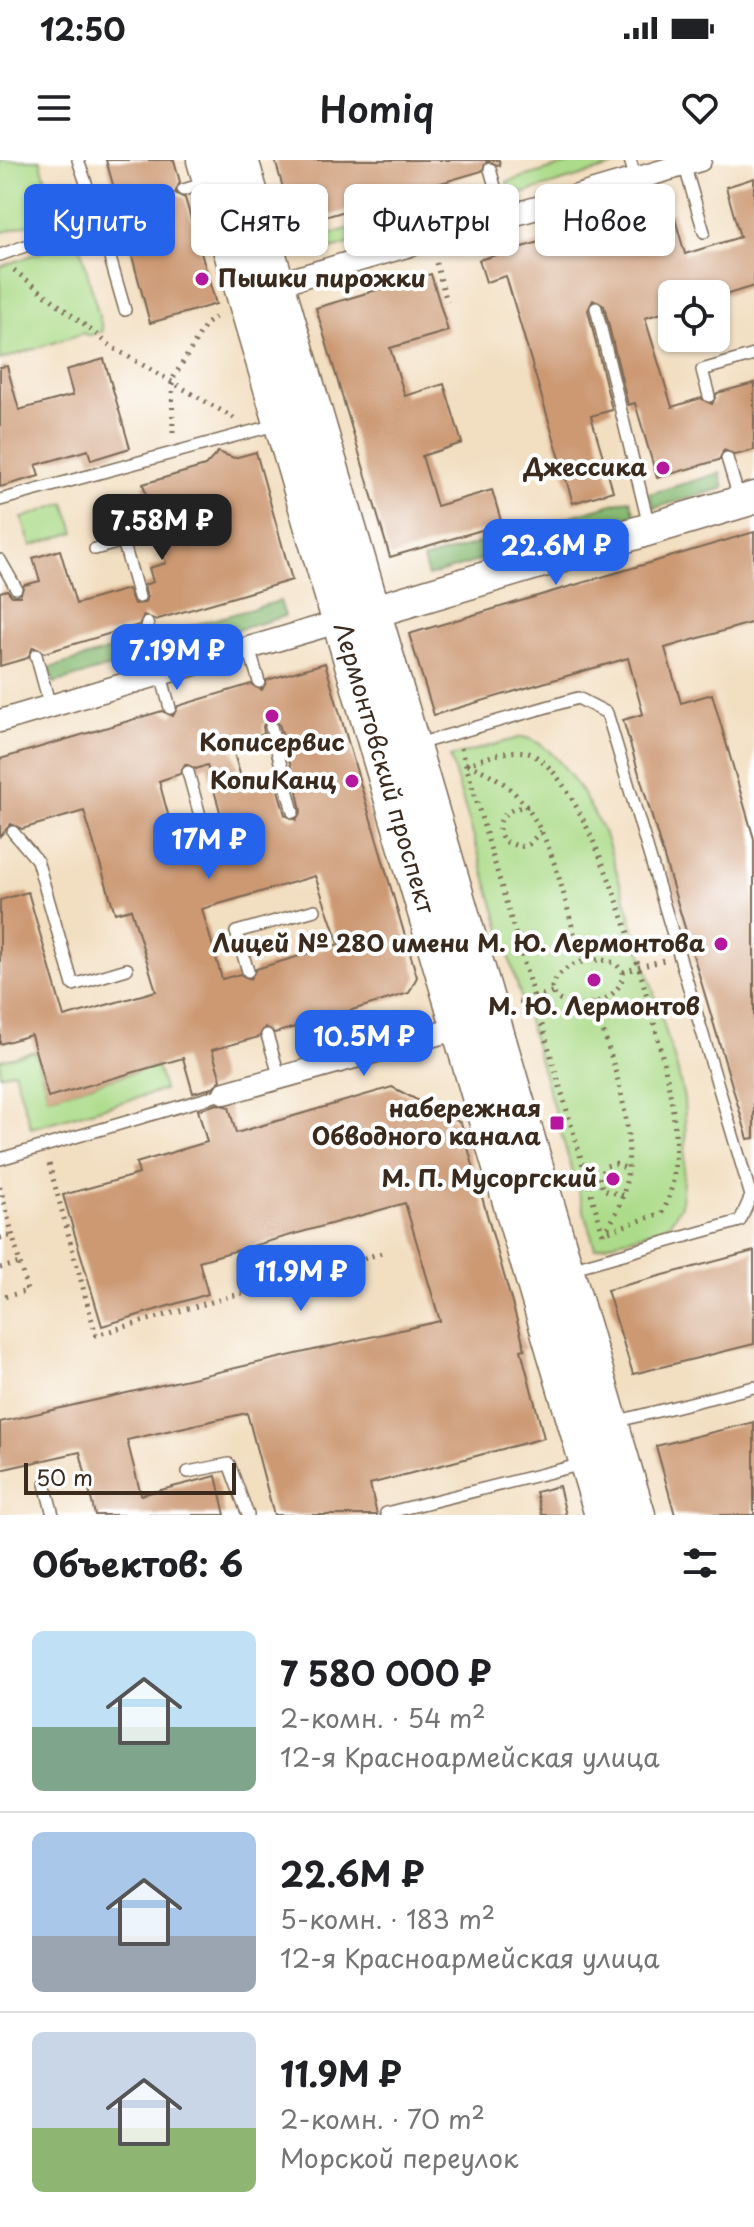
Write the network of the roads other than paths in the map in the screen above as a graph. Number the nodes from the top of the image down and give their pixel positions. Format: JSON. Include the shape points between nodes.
{"nodes":[{"id":1,"x":78,"y":160,"type":"edge"},
{"id":2,"x":240,"y":160,"type":"edge"},
{"id":3,"x":692,"y":162,"type":"edge"},
{"id":4,"x":490,"y":169,"type":"dead end"},
{"id":5,"x":633,"y":170,"type":"edge"},
{"id":6,"x":200,"y":177,"type":"edge"},
{"id":7,"x":86,"y":184,"type":"edge"},
{"id":8,"x":494,"y":184,"type":"edge"},
{"id":9,"x":519,"y":212,"type":"edge"},
{"id":10,"x":704,"y":232,"type":"dead end"},
{"id":11,"x":24,"y":251,"type":"edge"},
{"id":12,"x":109,"y":256,"type":"edge"},
{"id":13,"x":379,"y":256,"type":"edge"},
{"id":14,"x":4,"y":260,"type":"edge"},
{"id":15,"x":248,"y":296,"type":"junction"},
{"id":16,"x":596,"y":308,"type":"dead end"},
{"id":17,"x":125,"y":310,"type":"dead end"},
{"id":18,"x":754,"y":355,"type":"edge"},
{"id":19,"x":709,"y":396,"type":"dead end"},
{"id":20,"x":269,"y":427,"type":"junction"},
{"id":21,"x":727,"y":458,"type":"dead end"},
{"id":22,"x":0,"y":500,"type":"edge"},
{"id":23,"x":747,"y":500,"type":"edge"},
{"id":24,"x":650,"y":530,"type":"junction"},
{"id":25,"x":95,"y":549,"type":"dead end"},
{"id":26,"x":0,"y":560,"type":"edge"},
{"id":27,"x":16,"y":588,"type":"dead end"},
{"id":28,"x":139,"y":597,"type":"dead end"},
{"id":29,"x":356,"y":617,"type":"junction"},
{"id":30,"x":147,"y":623,"type":"dead end"},
{"id":31,"x":249,"y":648,"type":"junction"},
{"id":32,"x":36,"y":655,"type":"dead end"},
{"id":33,"x":160,"y":673,"type":"junction"},
{"id":34,"x":259,"y":682,"type":"dead end"},
{"id":35,"x":50,"y":706,"type":"junction"},
{"id":36,"x":170,"y":708,"type":"dead end"},
{"id":37,"x":0,"y":721,"type":"edge"},
{"id":38,"x":271,"y":727,"type":"dead end"},
{"id":39,"x":410,"y":746,"type":"junction"},
{"id":40,"x":188,"y":772,"type":"dead end"},
{"id":41,"x":293,"y":812,"type":"dead end"},
{"id":42,"x":202,"y":823,"type":"dead end"},
{"id":43,"x":13,"y":832,"type":"dead end"},
{"id":44,"x":315,"y":910,"type":"dead end"},
{"id":45,"x":127,"y":969,"type":"dead end"},
{"id":46,"x":248,"y":971,"type":"dead end"},
{"id":47,"x":476,"y":1024,"type":"junction"},
{"id":48,"x":267,"y":1035,"type":"dead end"},
{"id":49,"x":280,"y":1078,"type":"junction"},
{"id":50,"x":225,"y":1093,"type":"joint"},
{"id":51,"x":0,"y":1159,"type":"edge"},
{"id":52,"x":565,"y":1271,"type":"junction"},
{"id":53,"x":754,"y":1387,"type":"edge"},
{"id":54,"x":610,"y":1423,"type":"junction"},
{"id":55,"x":588,"y":1463,"type":"junction"},
{"id":56,"x":188,"y":1472,"type":"dead end"},
{"id":57,"x":45,"y":1484,"type":"dead end"},
{"id":58,"x":386,"y":1513,"type":"edge"},
{"id":59,"x":53,"y":1515,"type":"edge"},
{"id":60,"x":248,"y":1515,"type":"edge"},
{"id":61,"x":603,"y":1515,"type":"edge"},
{"id":62,"x":637,"y":1515,"type":"edge"}],
"edges":[{"from":1,"to":7,"type":"lane"},
{"from":2,"to":15,"type":"main road","name":"Лермонтовский проспект"},
{"from":3,"to":5,"type":"street"},
{"from":3,"to":10,"type":"lane"},
{"from":4,"to":8,"type":"lane"},
{"from":5,"to":9,"type":"street"},
{"from":6,"to":15,"type":"main road","name":"Лермонтовский проспект"},
{"from":11,"to":14,"type":"lane"},
{"from":12,"to":17,"type":"lane"},
{"from":13,"to":15,"type":"street"},
{"from":15,"to":20,"type":"main road","name":"Лермонтовский проспект"},
{"from":15,"to":29,"type":"main road","name":"Лермонтовский проспект"},
{"from":16,"to":24,"type":"lane"},
{"from":18,"to":19,"type":"lane","via":[[702,370]]},
{"from":20,"to":22,"type":"lane"},
{"from":20,"to":29,"type":"main road","name":"Лермонтовский проспект"},
{"from":21,"to":23,"type":"lane"},
{"from":23,"to":24,"type":"street"},
{"from":24,"to":29,"type":"street"},
{"from":25,"to":28,"type":"lane","via":[[123,541]]},
{"from":26,"to":27,"type":"lane"},
{"from":29,"to":31,"type":"street"},
{"from":29,"to":39,"type":"main road","name":"Лермонтовский проспект"},
{"from":29,"to":47,"type":"main road","name":"Лермонтовский проспект"},
{"from":30,"to":33,"type":"lane"},
{"from":31,"to":33,"type":"street"},
{"from":31,"to":34,"type":"lane"},
{"from":32,"to":35,"type":"lane"},
{"from":33,"to":35,"type":"street"},
{"from":33,"to":36,"type":"lane"},
{"from":35,"to":37,"type":"street"},
{"from":38,"to":41,"type":"lane"},
{"from":39,"to":47,"type":"main road","name":"Лермонтовский проспект"},
{"from":39,"to":52,"type":"lane","via":[[578,698],[607,713],[751,1196],[740,1221]]},
{"from":40,"to":42,"type":"lane"},
{"from":43,"to":45,"type":"lane","via":[[37,860],[73,985]]},
{"from":44,"to":46,"type":"lane","via":[[236,932]]},
{"from":47,"to":49,"type":"street"},
{"from":47,"to":52,"type":"main road","name":"Лермонтовский проспект"},
{"from":47,"to":55,"type":"main road","name":"Лермонтовский проспект"},
{"from":48,"to":49,"type":"lane"},
{"from":49,"to":50,"type":"street"},
{"from":50,"to":51,"type":"lane"},
{"from":52,"to":54,"type":"main road","name":"Лермонтовский проспект"},
{"from":53,"to":54,"type":"lane"},
{"from":54,"to":62,"type":"main road","name":"Лермонтовский проспект"},
{"from":55,"to":58,"type":"lane"},
{"from":55,"to":61,"type":"main road","name":"Лермонтовский проспект"},
{"from":56,"to":60,"type":"lane","via":[[229,1464]]},
{"from":57,"to":59,"type":"lane"}]}
